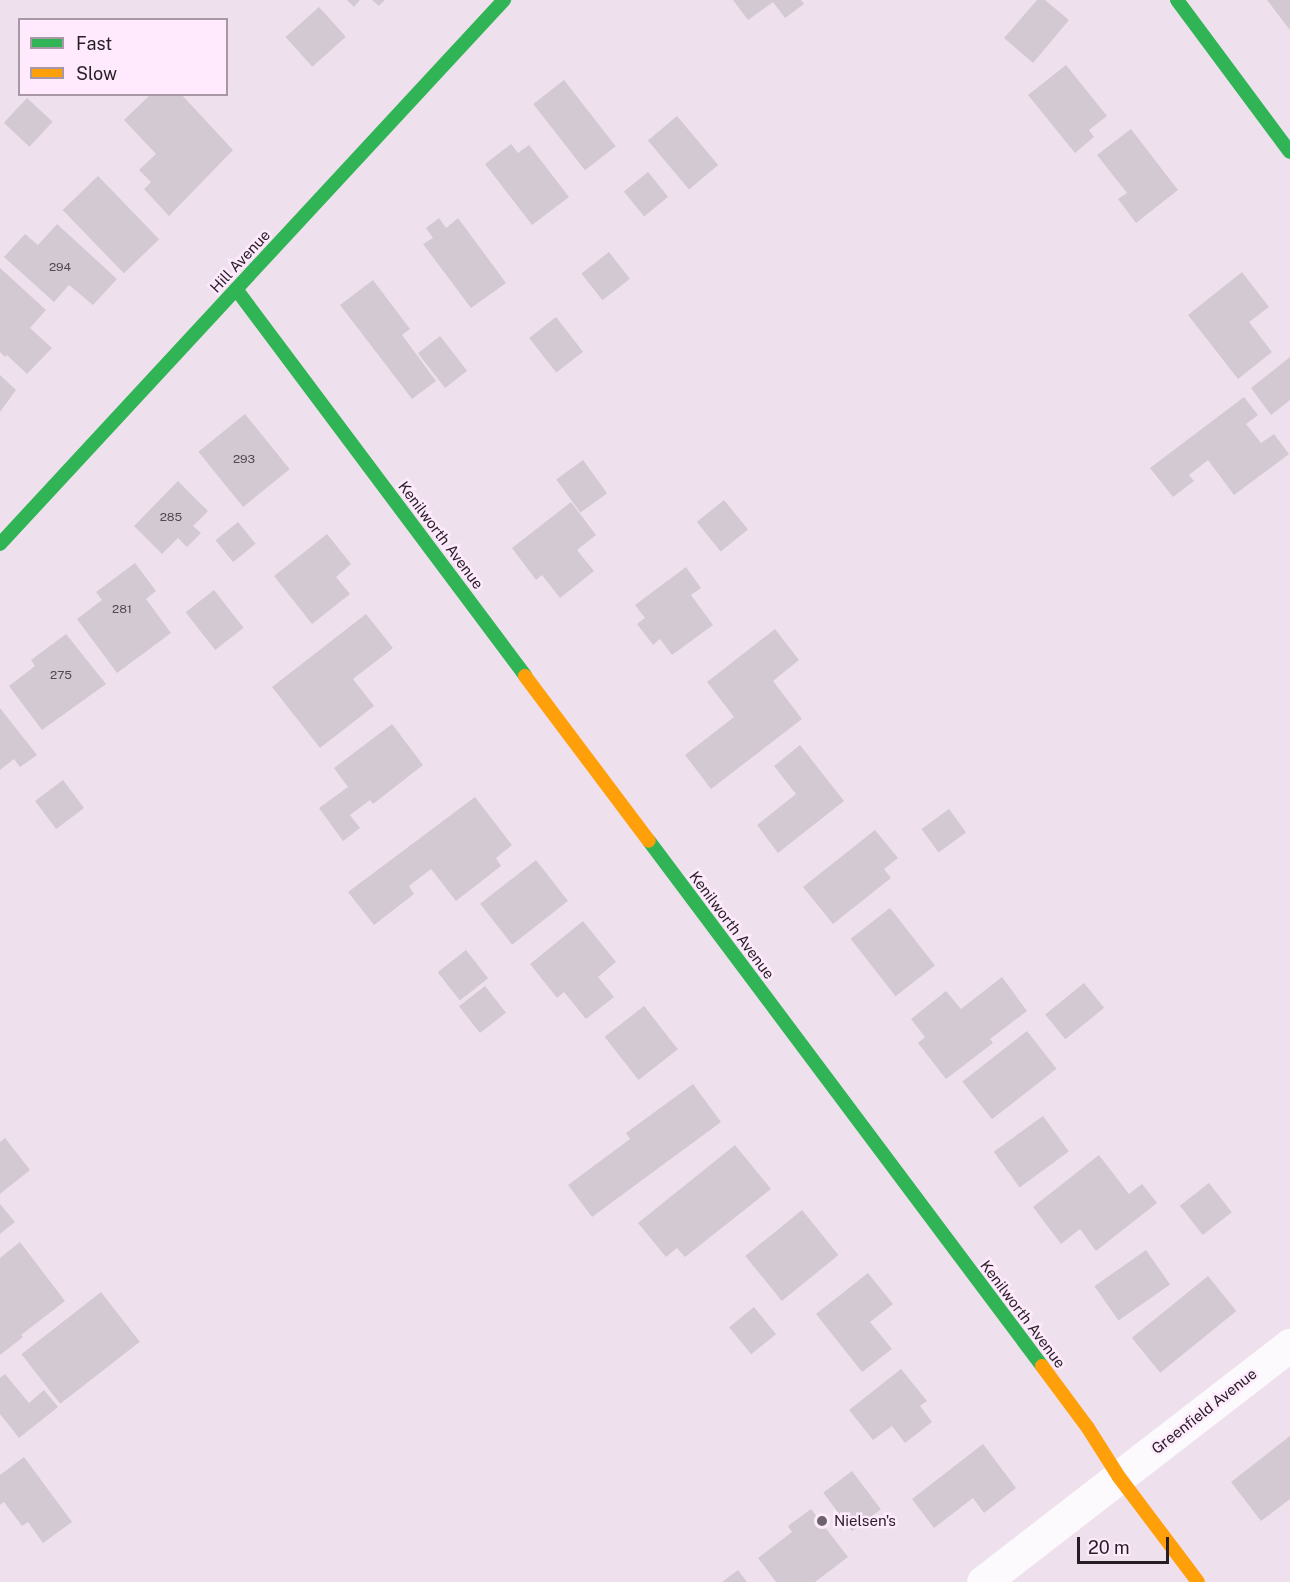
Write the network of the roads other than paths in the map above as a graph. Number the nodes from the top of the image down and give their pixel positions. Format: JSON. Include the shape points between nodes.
{"nodes":[{"id":1,"x":504,"y":0,"type":"edge"},
{"id":2,"x":1177,"y":0,"type":"edge"},
{"id":3,"x":1290,"y":152,"type":"edge"},
{"id":4,"x":237,"y":289,"type":"junction"},
{"id":5,"x":0,"y":544,"type":"edge"},
{"id":6,"x":1290,"y":1345,"type":"edge"},
{"id":7,"x":1119,"y":1477,"type":"junction"},
{"id":8,"x":983,"y":1582,"type":"edge"},
{"id":9,"x":1198,"y":1582,"type":"edge"}],
"edges":[{"from":1,"to":4,"type":"street","name":"Hill Avenue"},
{"from":2,"to":3,"type":"street"},
{"from":4,"to":5,"type":"street","name":"Hill Avenue"},
{"from":4,"to":7,"type":"street","name":"Kenilworth Avenue","via":[[1074,1409]]},
{"from":6,"to":7,"type":"street","name":"Greenfield Avenue"},
{"from":7,"to":8,"type":"street","name":"Greenfield Avenue"},
{"from":7,"to":9,"type":"street","name":"Kenilworth Avenue"}]}
